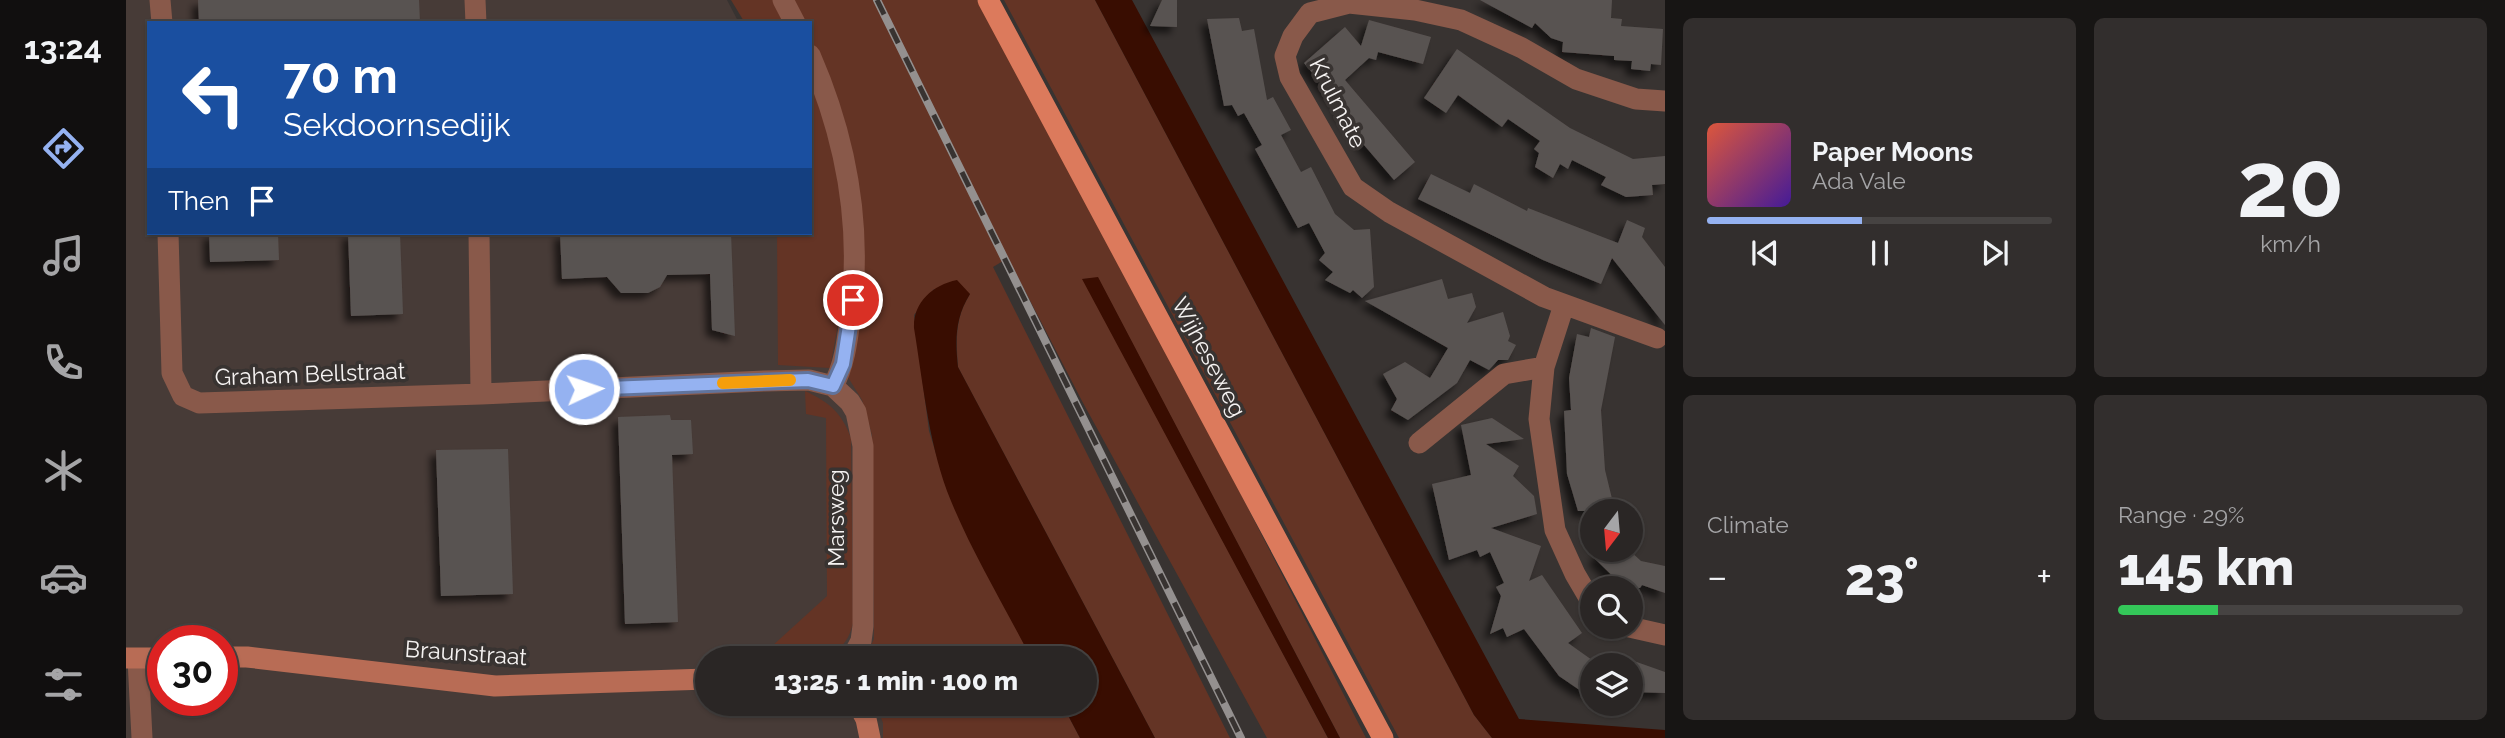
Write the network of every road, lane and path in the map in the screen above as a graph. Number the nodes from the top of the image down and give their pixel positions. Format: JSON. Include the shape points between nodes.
{"nodes":[{"id":1,"x":160,"y":0,"type":"edge"},
{"id":2,"x":475,"y":0,"type":"edge"},
{"id":3,"x":783,"y":0,"type":"edge"},
{"id":4,"x":988,"y":0,"type":"edge"},
{"id":5,"x":162,"y":21,"type":"edge"},
{"id":6,"x":476,"y":21,"type":"edge"},
{"id":7,"x":794,"y":21,"type":"edge"},
{"id":8,"x":812,"y":60,"type":"edge"},
{"id":9,"x":1665,"y":101,"type":"edge"},
{"id":10,"x":168,"y":235,"type":"edge"},
{"id":11,"x":479,"y":235,"type":"edge"},
{"id":12,"x":1564,"y":304,"type":"junction"},
{"id":13,"x":1657,"y":338,"type":"dead end"},
{"id":14,"x":1544,"y":368,"type":"junction"},
{"id":15,"x":833,"y":386,"type":"junction"},
{"id":16,"x":481,"y":394,"type":"junction"},
{"id":17,"x":1419,"y":443,"type":"dead end"},
{"id":18,"x":1580,"y":583,"type":"edge"},
{"id":19,"x":1643,"y":630,"type":"edge"},
{"id":20,"x":1665,"y":635,"type":"edge"},
{"id":21,"x":858,"y":646,"type":"edge"},
{"id":22,"x":238,"y":657,"type":"edge"},
{"id":23,"x":132,"y":659,"type":"edge"},
{"id":24,"x":695,"y":679,"type":"edge"},
{"id":25,"x":864,"y":716,"type":"edge"},
{"id":26,"x":142,"y":738,"type":"edge"},
{"id":27,"x":870,"y":738,"type":"edge"},
{"id":28,"x":1383,"y":738,"type":"edge"}],
"edges":[{"from":1,"to":5,"type":"street"},
{"from":2,"to":6,"type":"street"},
{"from":3,"to":7,"type":"street"},
{"from":4,"to":28,"type":"main road","name":"Wijheseweg"},
{"from":8,"to":15,"type":"street","via":[[840,134],[853,213],[853,300],[843,364]]},
{"from":9,"to":12,"type":"street","name":"Krulmate","via":[[1636,99],[1576,79],[1461,20],[1415,10],[1349,3],[1310,13],[1293,36],[1286,56],[1290,77],[1353,187],[1389,212]]},
{"from":10,"to":16,"type":"street","name":"Graham Bellstraat","via":[[172,373],[178,390],[191,401]]},
{"from":11,"to":16,"type":"street"},
{"from":12,"to":13,"type":"street","name":"Krulmate"},
{"from":12,"to":14,"type":"street"},
{"from":14,"to":17,"type":"street","via":[[1504,374]]},
{"from":14,"to":18,"type":"street","via":[[1539,419],[1555,530]]},
{"from":15,"to":16,"type":"street","name":"Graham Bellstraat","via":[[808,380]]},
{"from":15,"to":21,"type":"street","name":"Marsweg","via":[[856,412],[863,446],[863,626]]},
{"from":19,"to":20,"type":"street"},
{"from":22,"to":24,"type":"street","name":"Braunstraat","via":[[495,686]]},
{"from":23,"to":26,"type":"street"},
{"from":25,"to":27,"type":"street"}]}
